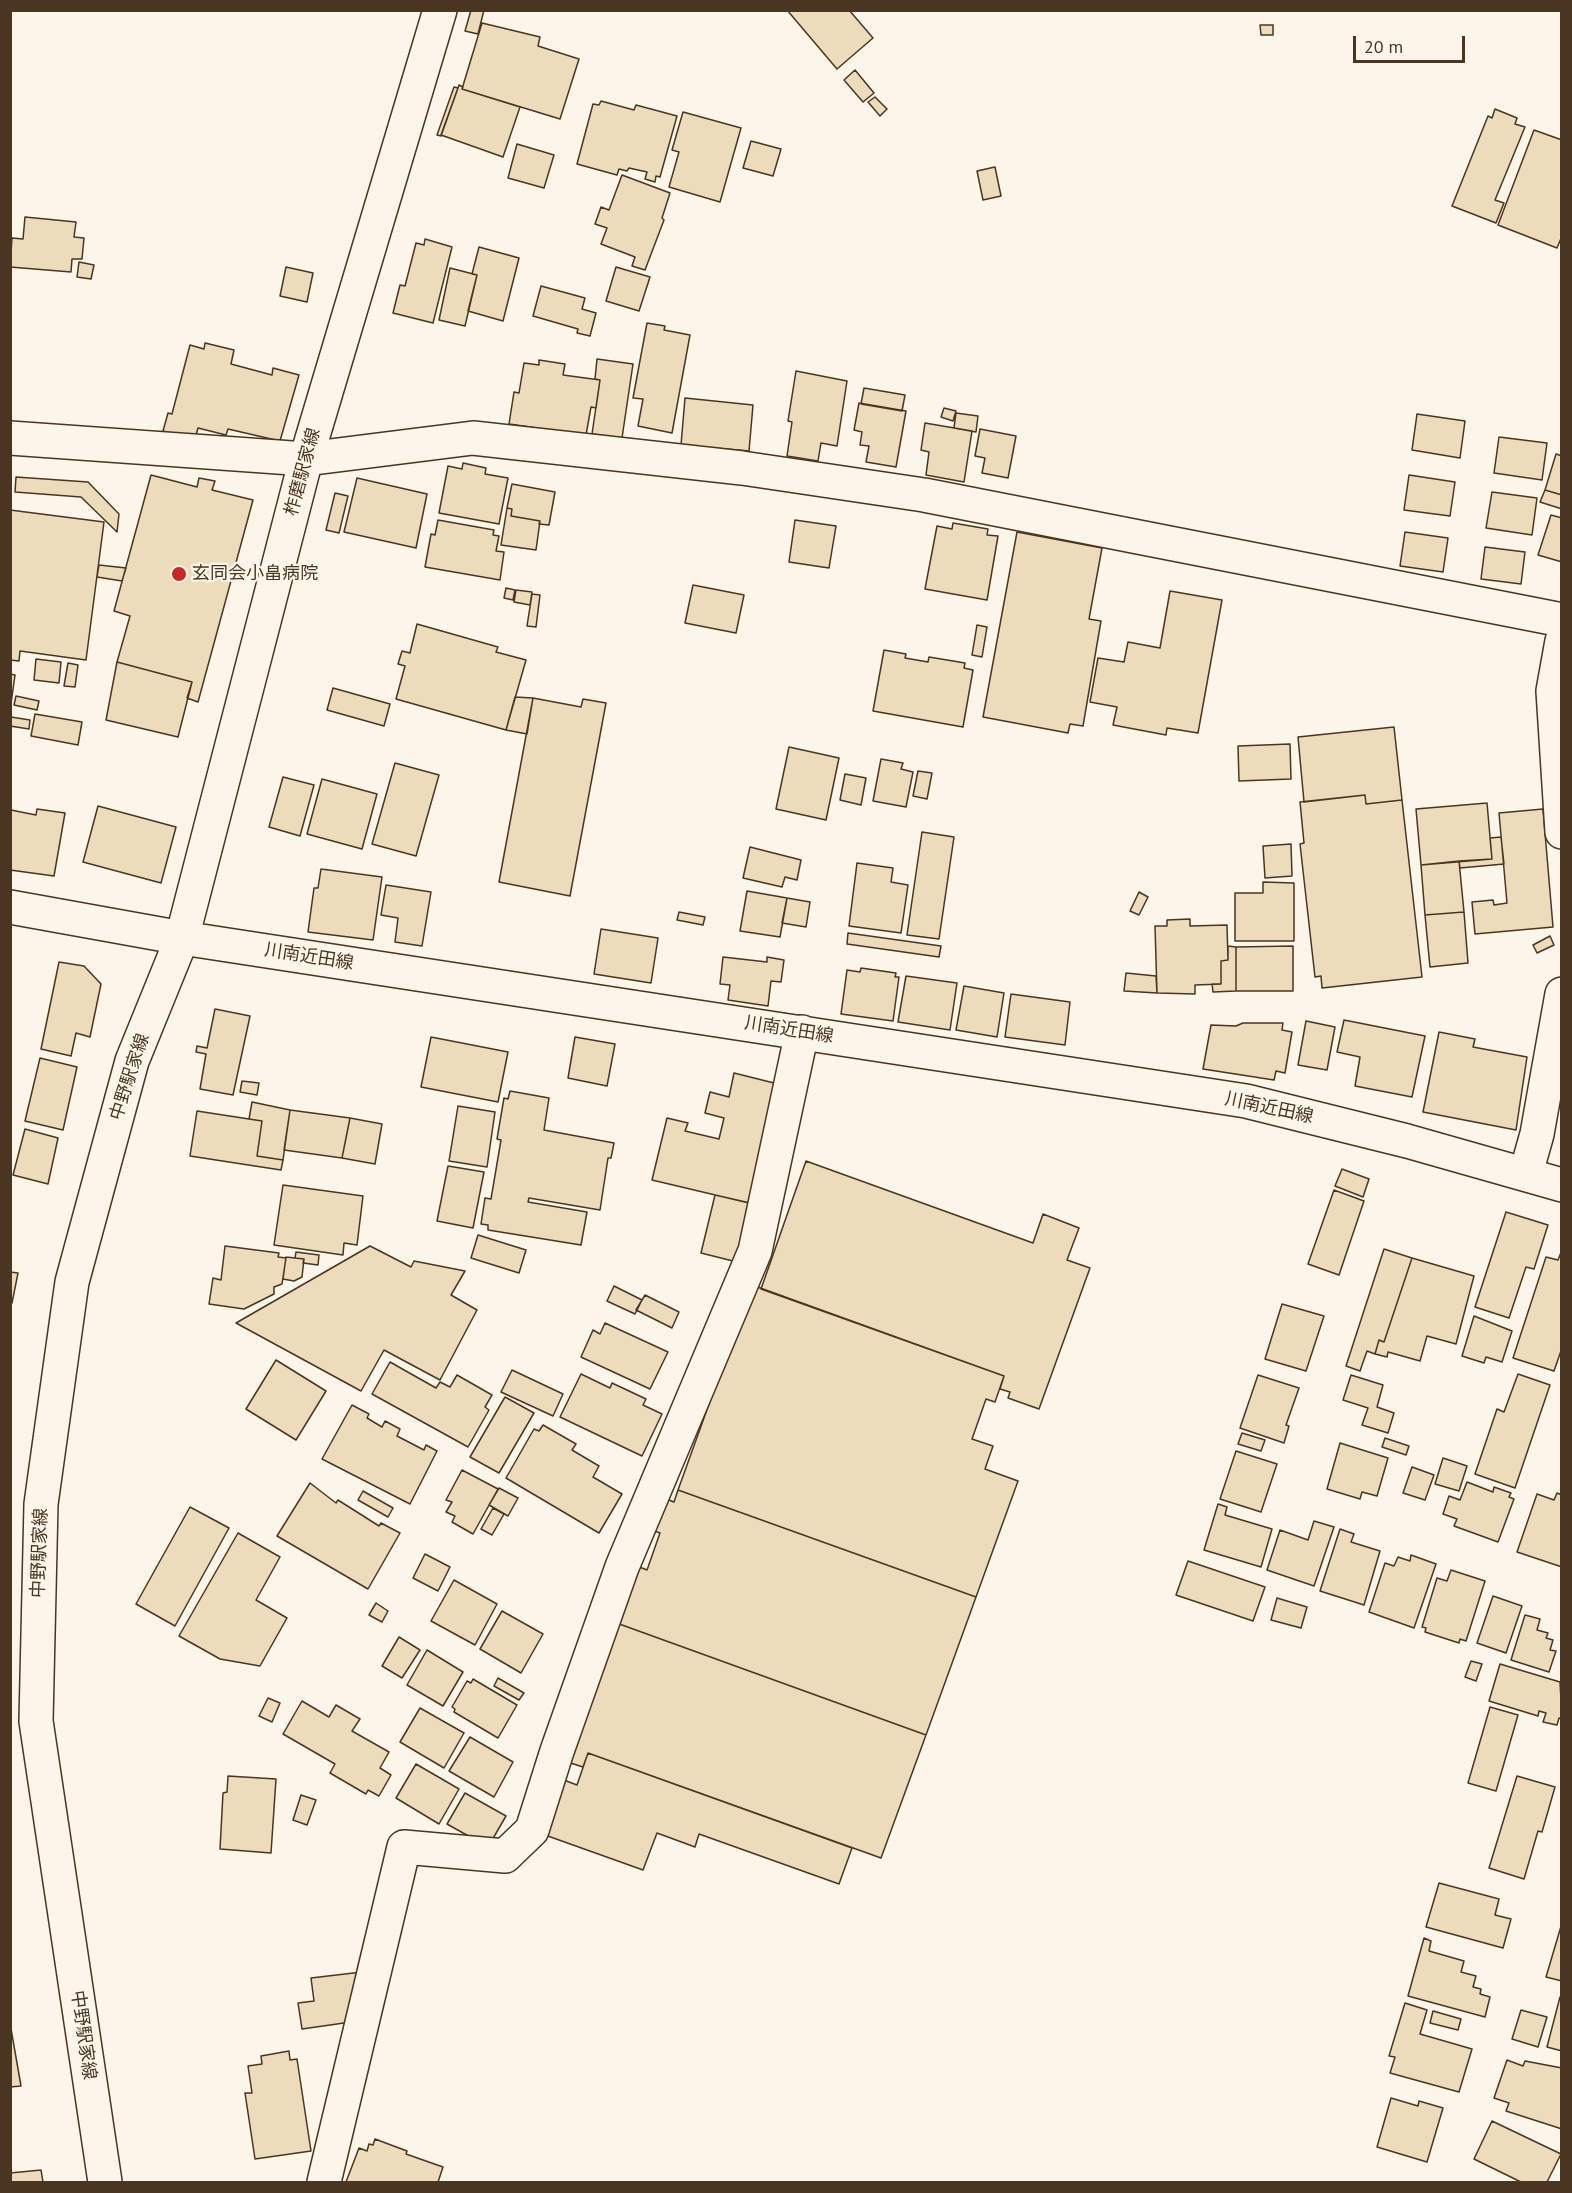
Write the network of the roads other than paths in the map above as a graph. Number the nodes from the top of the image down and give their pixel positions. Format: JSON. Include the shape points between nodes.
{"nodes":[{"id":1,"x":440,"y":10,"type":"edge"},
{"id":2,"x":10,"y":438,"type":"edge"},
{"id":3,"x":306,"y":459,"type":"junction"},
{"id":4,"x":1562,"y":620,"type":"edge"},
{"id":5,"x":1562,"y":640,"type":"edge"},
{"id":6,"x":1562,"y":832,"type":"edge"},
{"id":7,"x":10,"y":907,"type":"edge"},
{"id":8,"x":182,"y":938,"type":"junction"},
{"id":9,"x":1562,"y":994,"type":"edge"},
{"id":10,"x":802,"y":1032,"type":"junction"},
{"id":11,"x":1526,"y":1173,"type":"junction"},
{"id":12,"x":1562,"y":1185,"type":"edge"},
{"id":13,"x":105,"y":2182,"type":"edge"},
{"id":14,"x":324,"y":2182,"type":"edge"}],
"edges":[{"from":1,"to":3,"type":"main road","name":"柞磨駅家線"},
{"from":2,"to":3,"type":"main road"},
{"from":3,"to":4,"type":"main road","via":[[473,438],[742,468],[924,495]]},
{"from":3,"to":8,"type":"main road","name":"柞磨駅家線"},
{"from":5,"to":6,"type":"main road","via":[[1553,691]]},
{"from":7,"to":8,"type":"main road","name":"川南近田線"},
{"from":8,"to":10,"type":"main road","name":"川南近田線"},
{"from":8,"to":13,"type":"main road","name":"中野駅家線","via":[[132,1061],[72,1282],[41,1504],[36,1721]]},
{"from":9,"to":11,"type":"main road","via":[[1537,1134]]},
{"from":10,"to":11,"type":"main road","name":"川南近田線","via":[[1246,1101]]},
{"from":10,"to":14,"type":"main road","via":[[755,1251],[622,1567],[532,1830],[505,1856],[404,1847]]},
{"from":11,"to":12,"type":"main road","name":"川南近田線"}]}
